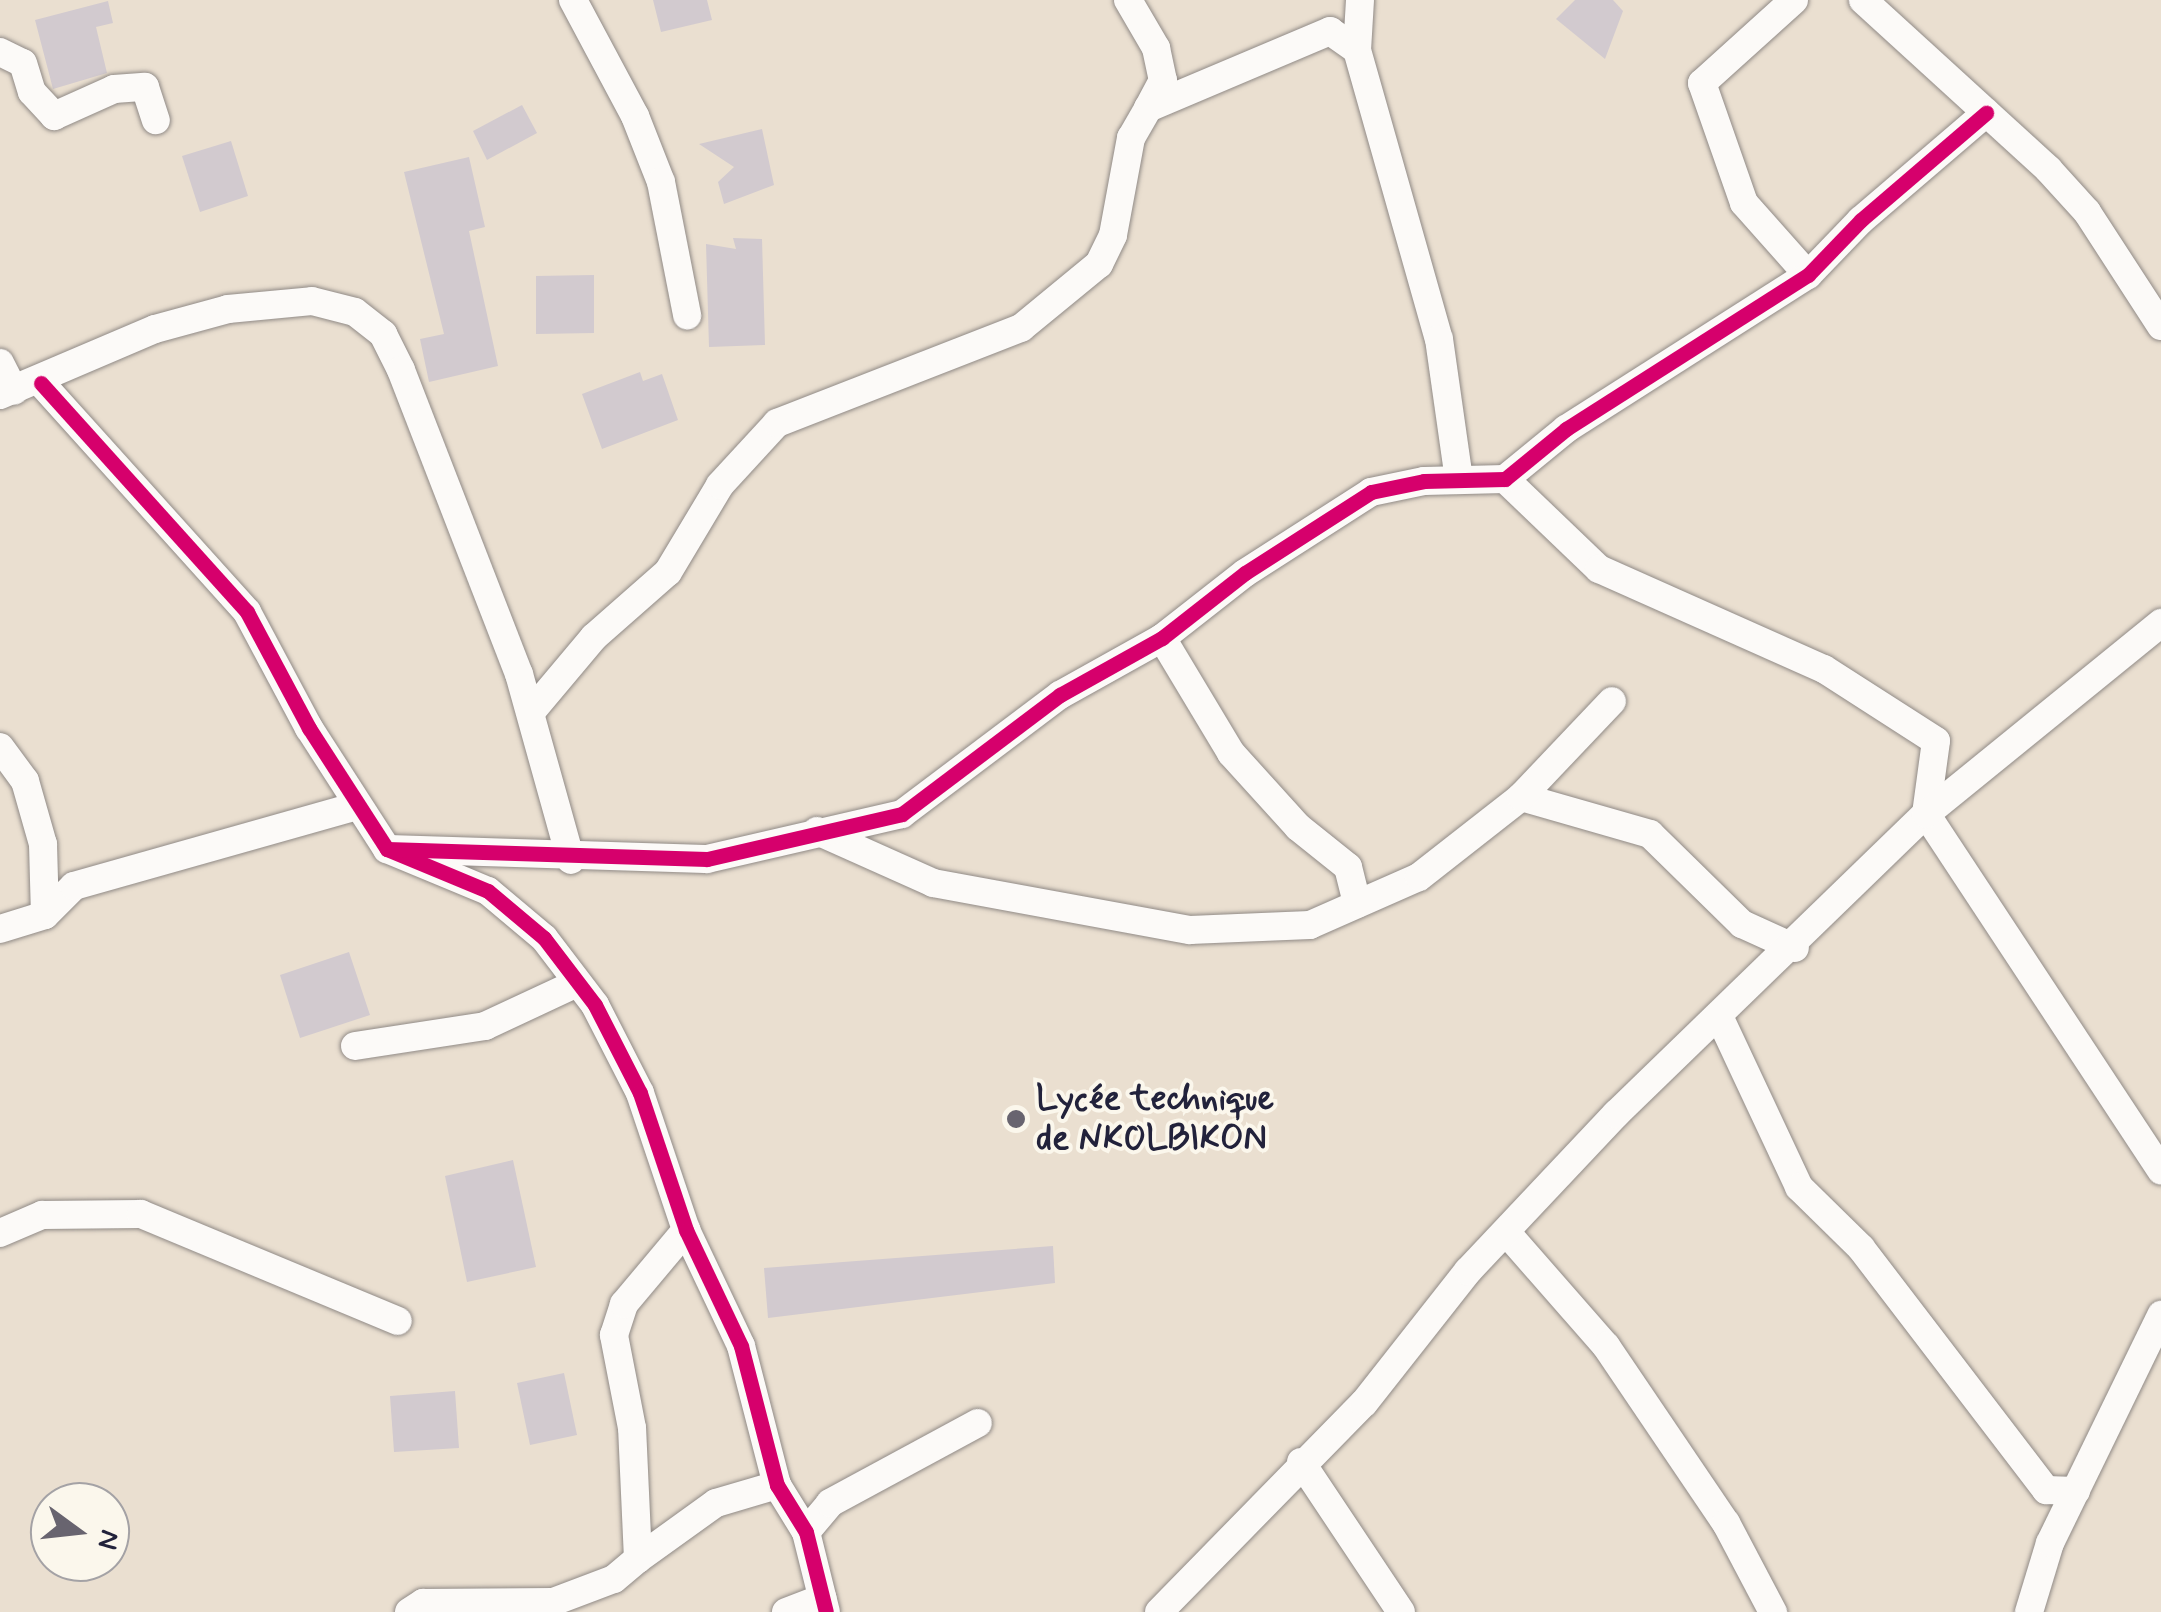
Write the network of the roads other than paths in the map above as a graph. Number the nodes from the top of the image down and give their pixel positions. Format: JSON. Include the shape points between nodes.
{"nodes":[{"id":1,"x":573,"y":0,"type":"edge"},
{"id":2,"x":1128,"y":0,"type":"edge"},
{"id":3,"x":1360,"y":0,"type":"edge"},
{"id":4,"x":1794,"y":0,"type":"edge"},
{"id":5,"x":1863,"y":0,"type":"edge"},
{"id":6,"x":1358,"y":50,"type":"junction"},
{"id":7,"x":0,"y":52,"type":"edge"},
{"id":8,"x":1148,"y":108,"type":"junction"},
{"id":9,"x":1986,"y":113,"type":"junction"},
{"id":10,"x":156,"y":120,"type":"dead end"},
{"id":11,"x":1808,"y":275,"type":"junction"},
{"id":12,"x":687,"y":314,"type":"dead end"},
{"id":13,"x":2161,"y":326,"type":"edge"},
{"id":14,"x":0,"y":363,"type":"edge"},
{"id":15,"x":19,"y":390,"type":"edge"},
{"id":16,"x":1504,"y":479,"type":"junction"},
{"id":17,"x":1458,"y":480,"type":"junction"},
{"id":18,"x":2161,"y":623,"type":"edge"},
{"id":19,"x":1162,"y":638,"type":"junction"},
{"id":20,"x":1612,"y":701,"type":"dead end"},
{"id":21,"x":530,"y":712,"type":"junction"},
{"id":22,"x":0,"y":747,"type":"edge"},
{"id":23,"x":1521,"y":798,"type":"junction"},
{"id":24,"x":356,"y":806,"type":"junction"},
{"id":25,"x":1926,"y":814,"type":"junction"},
{"id":26,"x":817,"y":831,"type":"junction"},
{"id":27,"x":387,"y":850,"type":"junction"},
{"id":28,"x":571,"y":860,"type":"junction"},
{"id":29,"x":1357,"y":904,"type":"junction"},
{"id":30,"x":45,"y":915,"type":"junction"},
{"id":31,"x":0,"y":928,"type":"edge"},
{"id":32,"x":1795,"y":948,"type":"junction"},
{"id":33,"x":576,"y":984,"type":"junction"},
{"id":34,"x":1719,"y":1016,"type":"junction"},
{"id":35,"x":355,"y":1046,"type":"dead end"},
{"id":36,"x":2161,"y":1171,"type":"edge"},
{"id":37,"x":686,"y":1230,"type":"junction"},
{"id":38,"x":0,"y":1233,"type":"edge"},
{"id":39,"x":1507,"y":1233,"type":"junction"},
{"id":40,"x":2161,"y":1316,"type":"edge"},
{"id":41,"x":398,"y":1321,"type":"dead end"},
{"id":42,"x":978,"y":1423,"type":"dead end"},
{"id":43,"x":1301,"y":1462,"type":"junction"},
{"id":44,"x":777,"y":1485,"type":"junction"},
{"id":45,"x":2076,"y":1492,"type":"junction"},
{"id":46,"x":806,"y":1532,"type":"junction"},
{"id":47,"x":638,"y":1560,"type":"junction"},
{"id":48,"x":824,"y":1605,"type":"edge"},
{"id":49,"x":409,"y":1612,"type":"edge"},
{"id":50,"x":786,"y":1612,"type":"edge"},
{"id":51,"x":1159,"y":1612,"type":"edge"},
{"id":52,"x":1401,"y":1612,"type":"edge"},
{"id":53,"x":1773,"y":1612,"type":"edge"},
{"id":54,"x":2029,"y":1612,"type":"edge"}],
"edges":[{"from":1,"to":12,"type":"street","via":[[635,116],[661,182]]},
{"from":2,"to":8,"type":"street","via":[[1156,48],[1163,80]]},
{"from":3,"to":6,"type":"street"},
{"from":4,"to":11,"type":"street","via":[[1702,83],[1744,203]]},
{"from":5,"to":9,"type":"street"},
{"from":6,"to":8,"type":"street","via":[[1330,31]]},
{"from":6,"to":17,"type":"street","via":[[1439,339]]},
{"from":7,"to":10,"type":"street","via":[[23,62],[32,92],[54,116],[114,90],[146,87]]},
{"from":8,"to":21,"type":"street","via":[[1131,138],[1114,235],[1099,264],[1021,328],[777,423],[720,486],[668,572],[594,637]]},
{"from":9,"to":11,"type":"street","via":[[1861,220]]},
{"from":9,"to":13,"type":"street","via":[[2087,212]]},
{"from":11,"to":16,"type":"street","via":[[1566,429]]},
{"from":14,"to":15,"type":"street"},
{"from":15,"to":21,"type":"street","via":[[155,329],[228,309],[312,301],[355,312],[383,334],[402,370]]},
{"from":15,"to":24,"type":"street","via":[[247,612]]},
{"from":16,"to":17,"type":"street"},
{"from":16,"to":25,"type":"street","via":[[1599,569],[1824,669],[1936,741]]},
{"from":17,"to":19,"type":"street","via":[[1372,492],[1245,573]]},
{"from":18,"to":25,"type":"street"},
{"from":19,"to":26,"type":"street","via":[[1060,695],[902,814]]},
{"from":19,"to":29,"type":"street","via":[[1231,753],[1298,827],[1348,867]]},
{"from":20,"to":23,"type":"street"},
{"from":21,"to":28,"type":"street"},
{"from":22,"to":30,"type":"street","via":[[25,781],[43,844]]},
{"from":23,"to":29,"type":"street","via":[[1419,877]]},
{"from":23,"to":32,"type":"street","via":[[1650,834],[1742,924]]},
{"from":24,"to":27,"type":"street"},
{"from":24,"to":30,"type":"street","via":[[74,886]]},
{"from":25,"to":32,"type":"street"},
{"from":25,"to":36,"type":"street"},
{"from":26,"to":28,"type":"street","via":[[707,858]]},
{"from":26,"to":29,"type":"street","via":[[933,883],[1190,930],[1310,926]]},
{"from":27,"to":28,"type":"street"},
{"from":27,"to":33,"type":"street","via":[[488,891],[544,938]]},
{"from":30,"to":31,"type":"street"},
{"from":32,"to":34,"type":"street"},
{"from":33,"to":35,"type":"street","via":[[485,1026]]},
{"from":33,"to":37,"type":"street","via":[[595,1006],[640,1093]]},
{"from":34,"to":39,"type":"street","via":[[1616,1114]]},
{"from":34,"to":45,"type":"street","via":[[1799,1187],[1861,1248],[2046,1490]]},
{"from":37,"to":44,"type":"street","via":[[741,1346]]},
{"from":37,"to":47,"type":"street","via":[[624,1304],[614,1335],[632,1428]]},
{"from":38,"to":41,"type":"street","via":[[42,1214],[141,1214]]},
{"from":39,"to":43,"type":"street","via":[[1364,1403]]},
{"from":39,"to":53,"type":"street","via":[[1606,1346],[1726,1524]]},
{"from":40,"to":45,"type":"street"},
{"from":42,"to":46,"type":"street","via":[[830,1504]]},
{"from":43,"to":51,"type":"street"},
{"from":43,"to":52,"type":"street"},
{"from":44,"to":46,"type":"street"},
{"from":44,"to":47,"type":"street","via":[[716,1502]]},
{"from":45,"to":54,"type":"street","via":[[2050,1543]]},
{"from":46,"to":48,"type":"street"},
{"from":47,"to":49,"type":"street","via":[[614,1579],[553,1602],[422,1604]]},
{"from":48,"to":50,"type":"street"}]}
